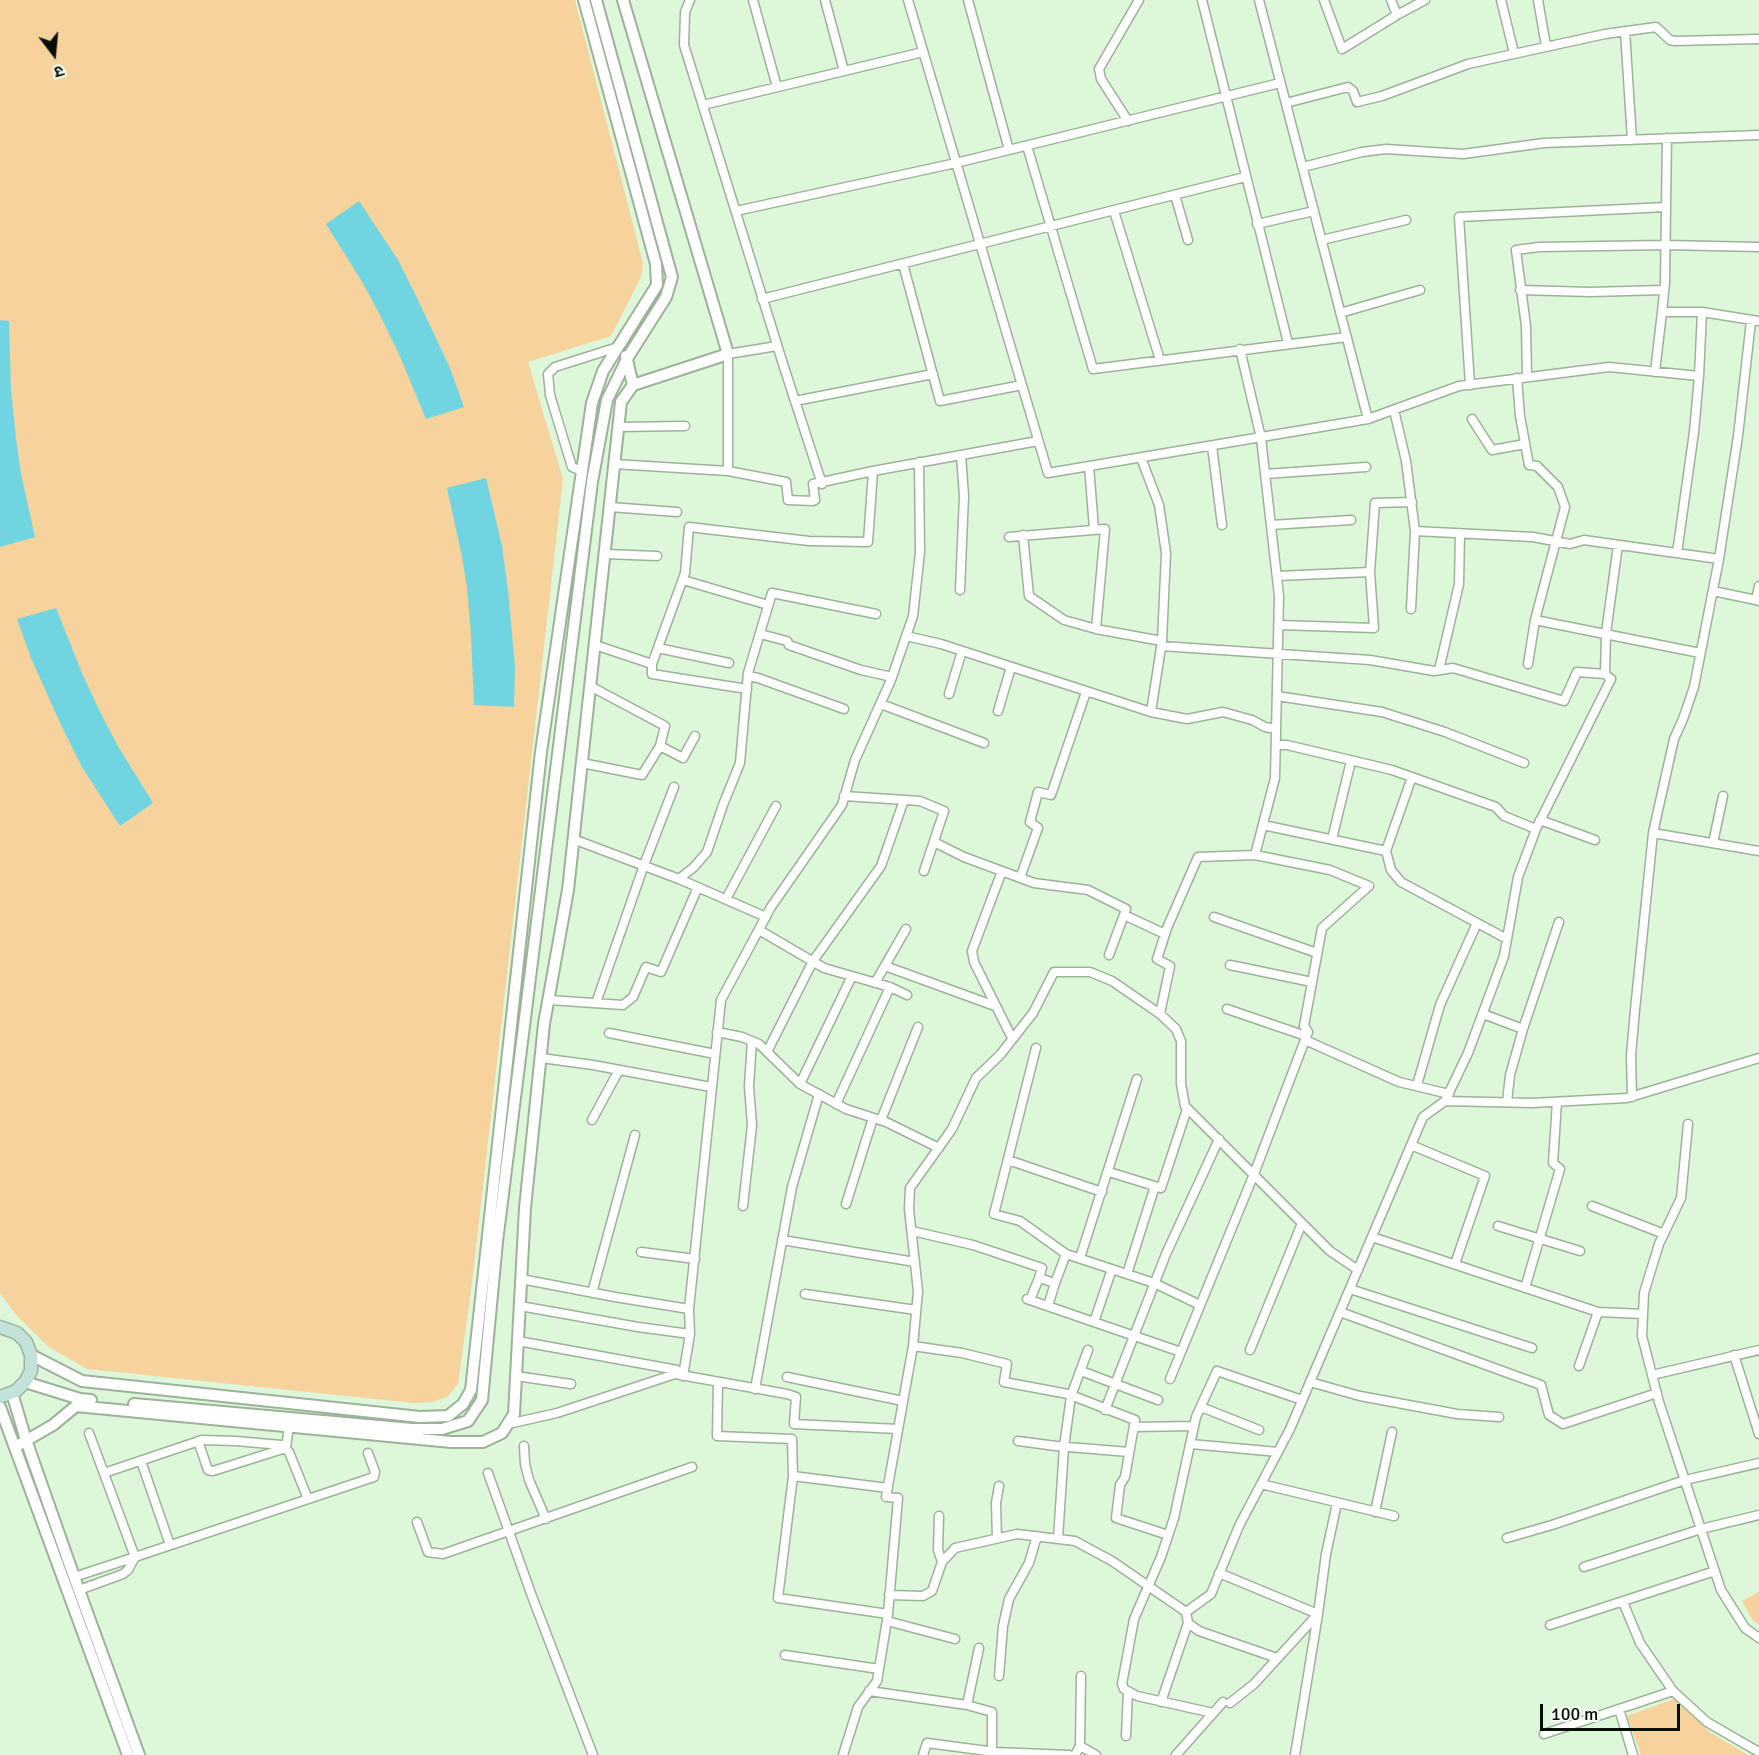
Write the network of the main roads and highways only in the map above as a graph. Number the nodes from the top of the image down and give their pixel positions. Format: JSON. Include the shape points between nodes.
{"nodes":[{"id":1,"x":1,"y":1325,"type":"edge"},
{"id":2,"x":6,"y":1395,"type":"edge"}],
"edges":[{"from":1,"to":2,"type":"main road","via":[[17,1333],[31,1355],[31,1371],[25,1382]]}]}
